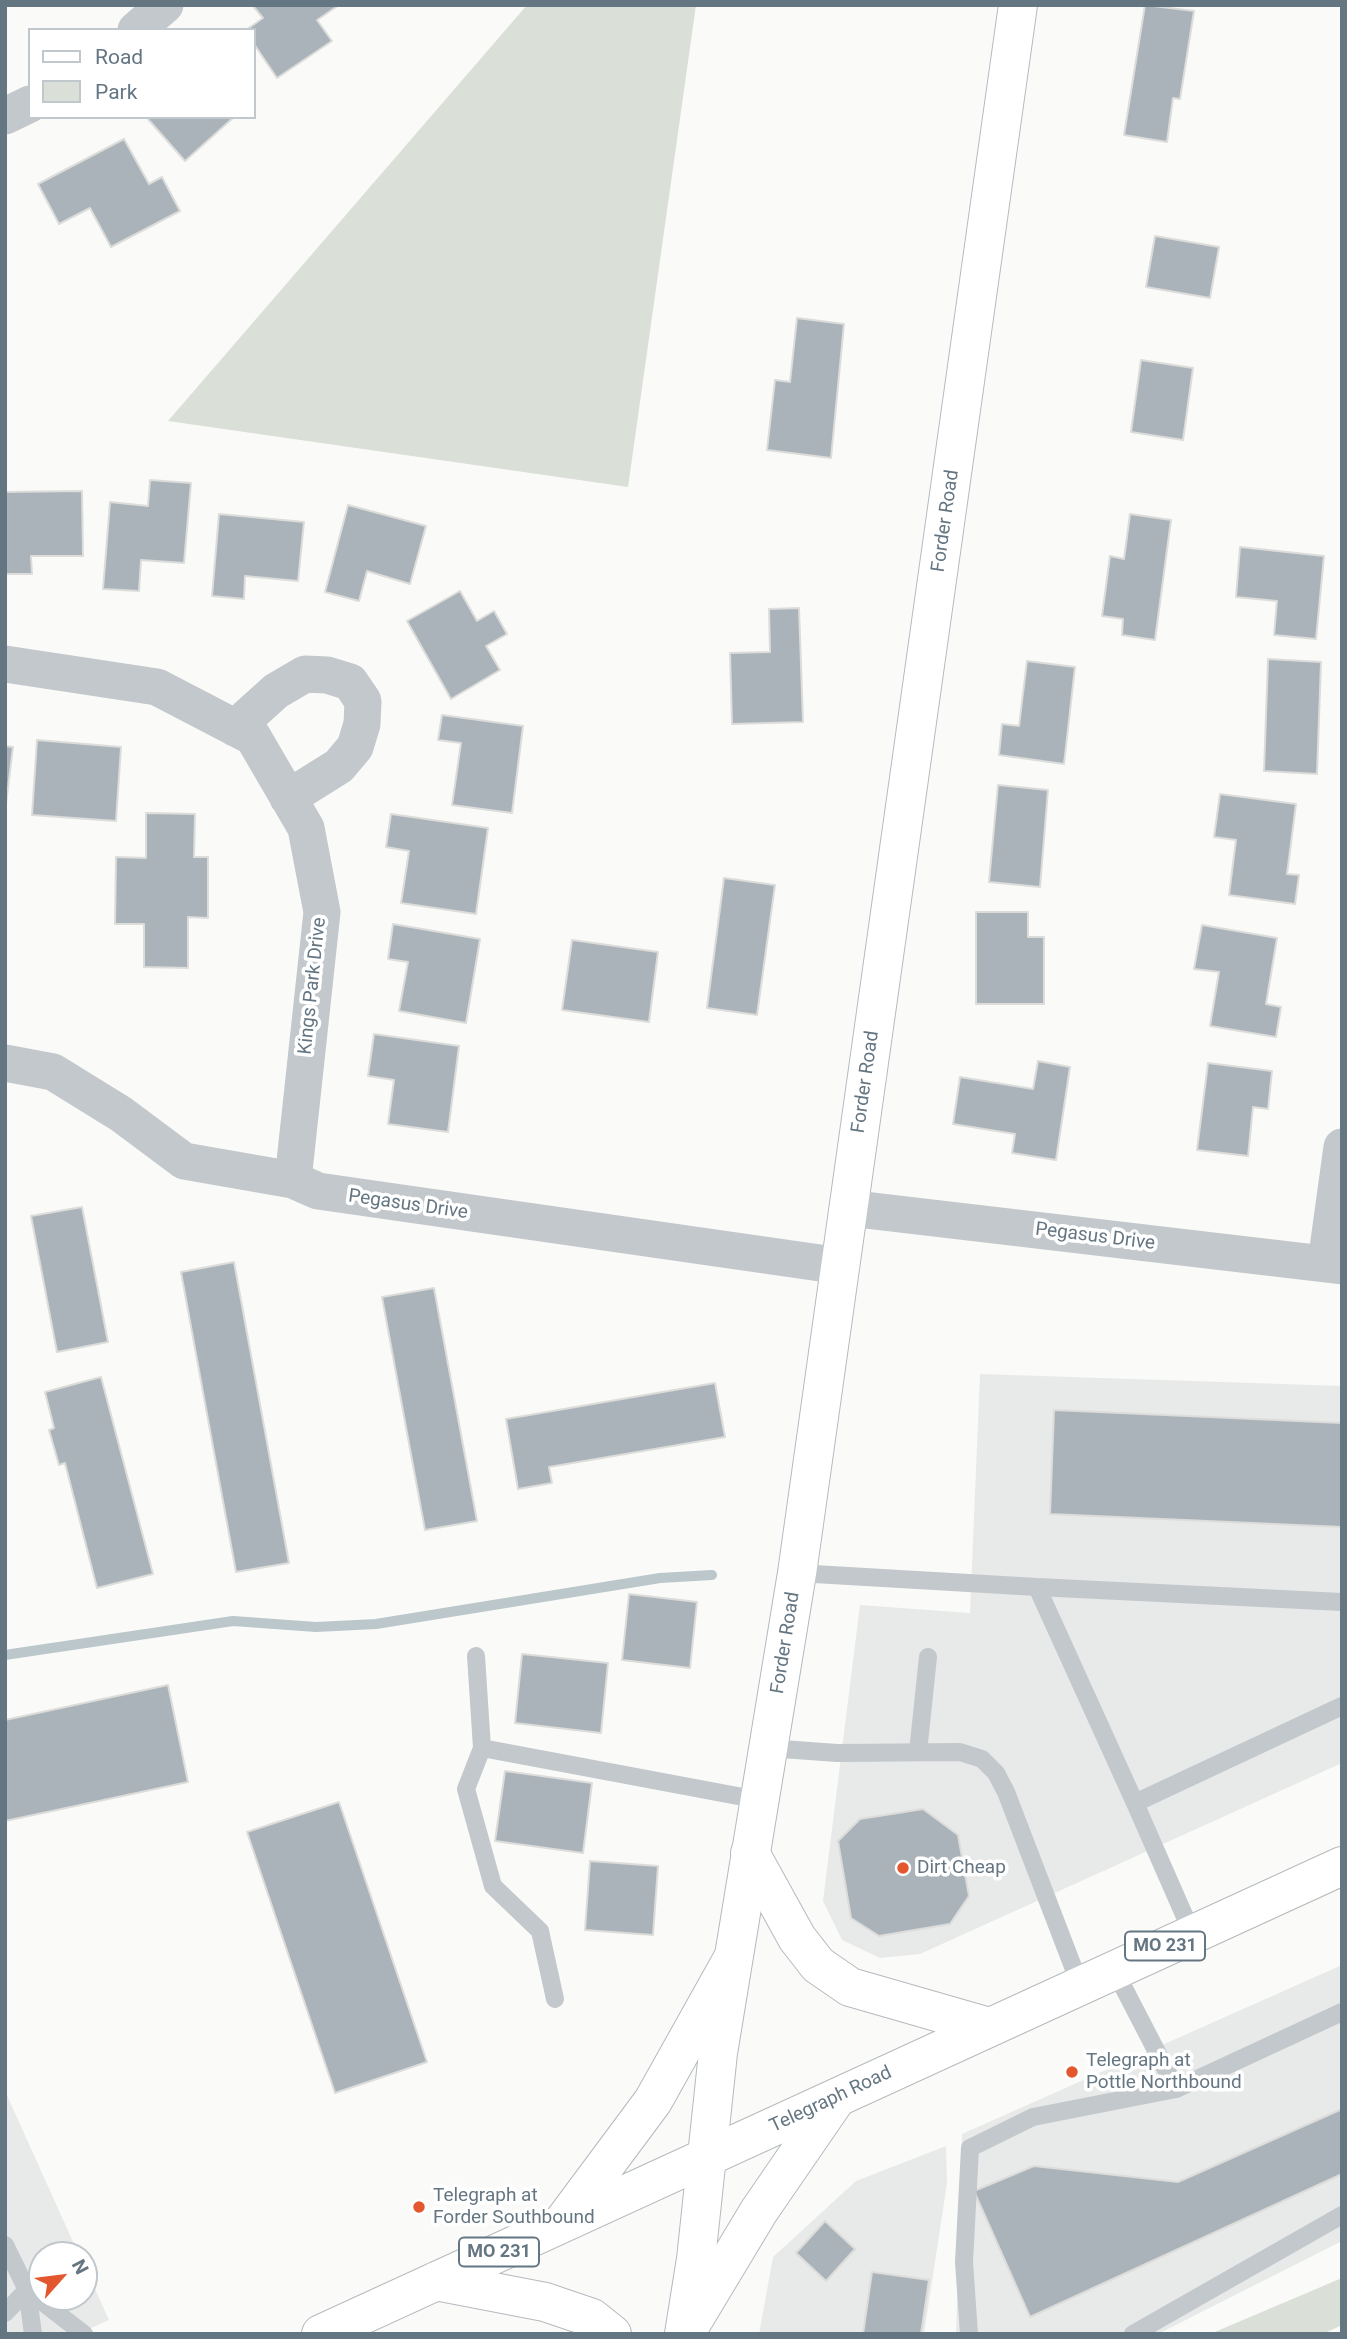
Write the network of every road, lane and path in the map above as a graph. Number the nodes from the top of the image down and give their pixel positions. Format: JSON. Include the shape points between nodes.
{"nodes":[{"id":1,"x":165,"y":5,"type":"edge"},
{"id":2,"x":1018,"y":5,"type":"edge"},
{"id":3,"x":138,"y":28,"type":"edge"},
{"id":4,"x":28,"y":105,"type":"edge"},
{"id":5,"x":5,"y":116,"type":"edge"},
{"id":6,"x":5,"y":664,"type":"edge"},
{"id":7,"x":235,"y":728,"type":"junction"},
{"id":8,"x":288,"y":798,"type":"junction"},
{"id":9,"x":5,"y":1063,"type":"edge"},
{"id":10,"x":1342,"y":1147,"type":"edge"},
{"id":11,"x":293,"y":1180,"type":"junction"},
{"id":12,"x":848,"y":1208,"type":"junction"},
{"id":13,"x":1334,"y":1265,"type":"edge"},
{"id":14,"x":841,"y":1266,"type":"junction"},
{"id":15,"x":797,"y":1573,"type":"junction"},
{"id":16,"x":1037,"y":1587,"type":"junction"},
{"id":17,"x":1342,"y":1602,"type":"edge"},
{"id":18,"x":476,"y":1656,"type":"dead end"},
{"id":19,"x":928,"y":1657,"type":"dead end"},
{"id":20,"x":1342,"y":1706,"type":"edge"},
{"id":21,"x":482,"y":1748,"type":"junction"},
{"id":22,"x":768,"y":1748,"type":"junction"},
{"id":23,"x":918,"y":1752,"type":"junction"},
{"id":24,"x":759,"y":1800,"type":"junction"},
{"id":25,"x":1135,"y":1803,"type":"junction"},
{"id":26,"x":750,"y":1853,"type":"junction"},
{"id":27,"x":1342,"y":1866,"type":"edge"},
{"id":28,"x":1192,"y":1933,"type":"junction"},
{"id":29,"x":733,"y":1958,"type":"junction"},
{"id":30,"x":1097,"y":1977,"type":"junction"},
{"id":31,"x":555,"y":1999,"type":"dead end"},
{"id":32,"x":1342,"y":2012,"type":"edge"},
{"id":33,"x":989,"y":2027,"type":"junction"},
{"id":34,"x":1176,"y":2088,"type":"junction"},
{"id":35,"x":837,"y":2098,"type":"junction"},
{"id":36,"x":707,"y":2157,"type":"junction"},
{"id":37,"x":1342,"y":2216,"type":"edge"},
{"id":38,"x":562,"y":2224,"type":"junction"},
{"id":39,"x":5,"y":2245,"type":"edge"},
{"id":40,"x":436,"y":2281,"type":"junction"},
{"id":41,"x":27,"y":2290,"type":"junction"},
{"id":42,"x":5,"y":2313,"type":"edge"},
{"id":43,"x":33,"y":2334,"type":"edge"},
{"id":44,"x":84,"y":2334,"type":"edge"},
{"id":45,"x":321,"y":2334,"type":"edge"},
{"id":46,"x":612,"y":2334,"type":"edge"},
{"id":47,"x":685,"y":2334,"type":"edge"},
{"id":48,"x":969,"y":2334,"type":"edge"},
{"id":49,"x":1133,"y":2334,"type":"edge"}],
"edges":[{"from":1,"to":3,"type":"street"},
{"from":2,"to":12,"type":"main road","name":"Forder Road"},
{"from":4,"to":5,"type":"street"},
{"from":6,"to":7,"type":"street","name":"Kings Park Drive","via":[[157,687]]},
{"from":7,"to":8,"type":"street","name":"Kings Park Drive","via":[[253,737]]},
{"from":7,"to":8,"type":"street","via":[[276,691],[305,674],[350,682],[363,701],[355,747],[339,766]]},
{"from":8,"to":11,"type":"street","name":"Kings Park Drive","via":[[306,828],[322,912]]},
{"from":9,"to":11,"type":"street","name":"Pegasus Drive","via":[[53,1072],[184,1161]]},
{"from":10,"to":13,"type":"street"},
{"from":11,"to":14,"type":"street","name":"Pegasus Drive","via":[[318,1191]]},
{"from":12,"to":13,"type":"street","name":"Pegasus Drive"},
{"from":12,"to":14,"type":"main road","name":"Forder Road"},
{"from":14,"to":15,"type":"main road","name":"Forder Road"},
{"from":15,"to":16,"type":"lane"},
{"from":15,"to":22,"type":"main road","name":"Forder Road"},
{"from":16,"to":17,"type":"lane"},
{"from":16,"to":25,"type":"lane"},
{"from":18,"to":21,"type":"lane"},
{"from":19,"to":23,"type":"lane"},
{"from":20,"to":25,"type":"lane"},
{"from":21,"to":24,"type":"lane"},
{"from":21,"to":31,"type":"lane","via":[[466,1789],[493,1886],[540,1931]]},
{"from":22,"to":23,"type":"lane"},
{"from":22,"to":24,"type":"main road","name":"Forder Road"},
{"from":23,"to":30,"type":"lane","via":[[960,1752],[982,1759],[996,1773]]},
{"from":24,"to":26,"type":"main road","name":"Forder Road"},
{"from":25,"to":28,"type":"lane"},
{"from":26,"to":29,"type":"main road","name":"Forder Road"},
{"from":26,"to":33,"type":"main road","via":[[797,1938],[818,1965],[850,1987]]},
{"from":27,"to":28,"type":"main road","name":"Telegraph Road","number":"MO 231"},
{"from":28,"to":30,"type":"main road","name":"Telegraph Road","number":"MO 231"},
{"from":29,"to":36,"type":"main road","name":"Forder Road"},
{"from":29,"to":38,"type":"main road","via":[[653,2101]]},
{"from":30,"to":33,"type":"main road","name":"Telegraph Road","number":"MO 231"},
{"from":30,"to":34,"type":"lane"},
{"from":32,"to":34,"type":"lane"},
{"from":33,"to":35,"type":"main road","name":"Telegraph Road","number":"MO 231"},
{"from":34,"to":48,"type":"lane","via":[[1033,2117],[970,2148],[964,2262]]},
{"from":35,"to":36,"type":"main road","name":"Telegraph Road","number":"MO 231"},
{"from":35,"to":47,"type":"main road","via":[[758,2211]]},
{"from":36,"to":38,"type":"main road","name":"Telegraph Road","number":"MO 231"},
{"from":36,"to":47,"type":"main road","name":"Forder Road"},
{"from":37,"to":49,"type":"lane"},
{"from":38,"to":40,"type":"main road","name":"Telegraph Road","number":"MO 231"},
{"from":39,"to":41,"type":"lane"},
{"from":40,"to":45,"type":"main road","name":"Telegraph Road","number":"MO 231"},
{"from":40,"to":46,"type":"main road","via":[[545,2302],[592,2318]]},
{"from":41,"to":42,"type":"lane"},
{"from":41,"to":43,"type":"lane"},
{"from":41,"to":44,"type":"lane"}]}
